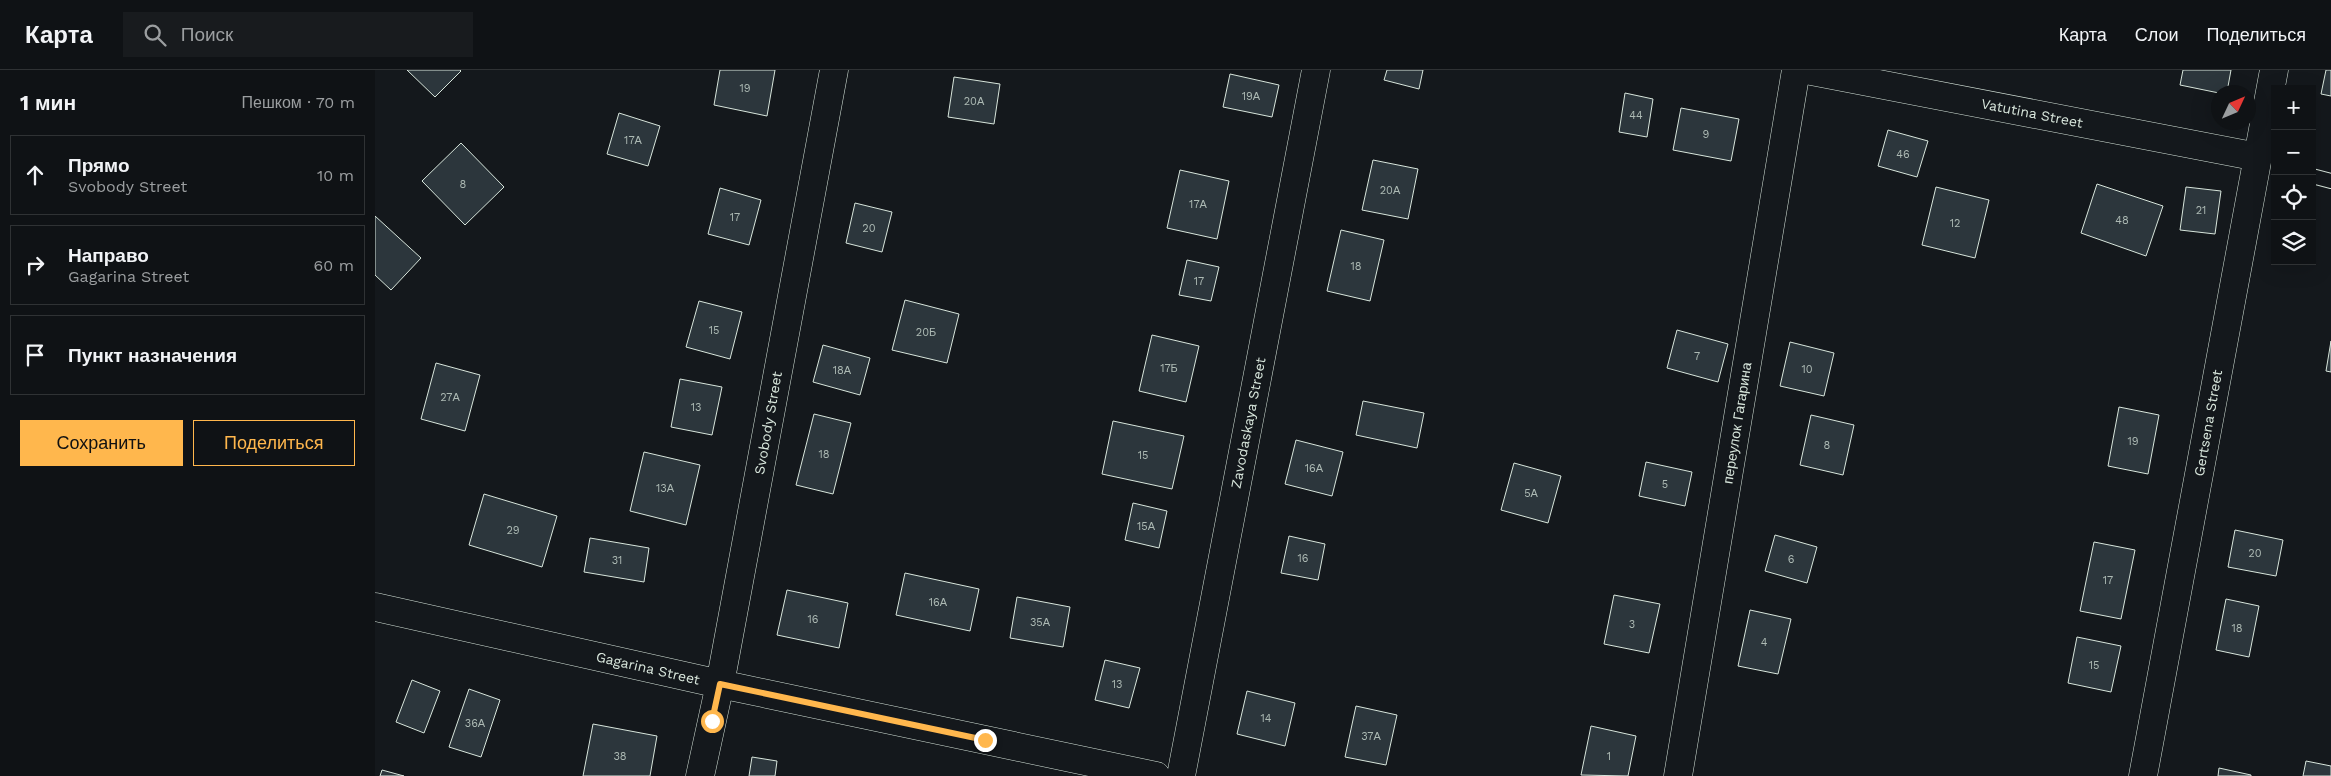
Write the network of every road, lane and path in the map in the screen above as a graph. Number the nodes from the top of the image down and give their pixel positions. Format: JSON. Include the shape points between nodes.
{"nodes":[{"id":1,"x":834,"y":70,"type":"edge"},
{"id":2,"x":1316,"y":70,"type":"edge"},
{"id":3,"x":1796,"y":70,"type":"edge"},
{"id":4,"x":1806,"y":70,"type":"edge"},
{"id":5,"x":2274,"y":70,"type":"edge"},
{"id":6,"x":2266,"y":160,"type":"edge"},
{"id":7,"x":2316,"y":177,"type":"edge"},
{"id":8,"x":2331,"y":182,"type":"edge"},
{"id":9,"x":375,"y":608,"type":"edge"},
{"id":10,"x":720,"y":684,"type":"junction"},
{"id":11,"x":700,"y":776,"type":"edge"},
{"id":12,"x":1156,"y":776,"type":"edge"},
{"id":13,"x":1181,"y":776,"type":"edge"},
{"id":14,"x":1678,"y":776,"type":"edge"},
{"id":15,"x":2143,"y":776,"type":"edge"}],
"edges":[{"from":1,"to":10,"type":"street","name":"Svobody Street"},
{"from":2,"to":13,"type":"street","name":"Zavodaskaya Street"},
{"from":3,"to":14,"type":"street","name":"переулок Гагарина"},
{"from":4,"to":6,"type":"street","name":"Vatutina Street"},
{"from":5,"to":6,"type":"street","name":"Gertsena Street"},
{"from":6,"to":15,"type":"street","name":"Gertsena Street"},
{"from":7,"to":8,"type":"lane"},
{"from":9,"to":10,"type":"street","name":"Gagarina Street"},
{"from":10,"to":11,"type":"street","name":"Svobody Street"},
{"from":10,"to":12,"type":"street","name":"Gagarina Street"}]}
